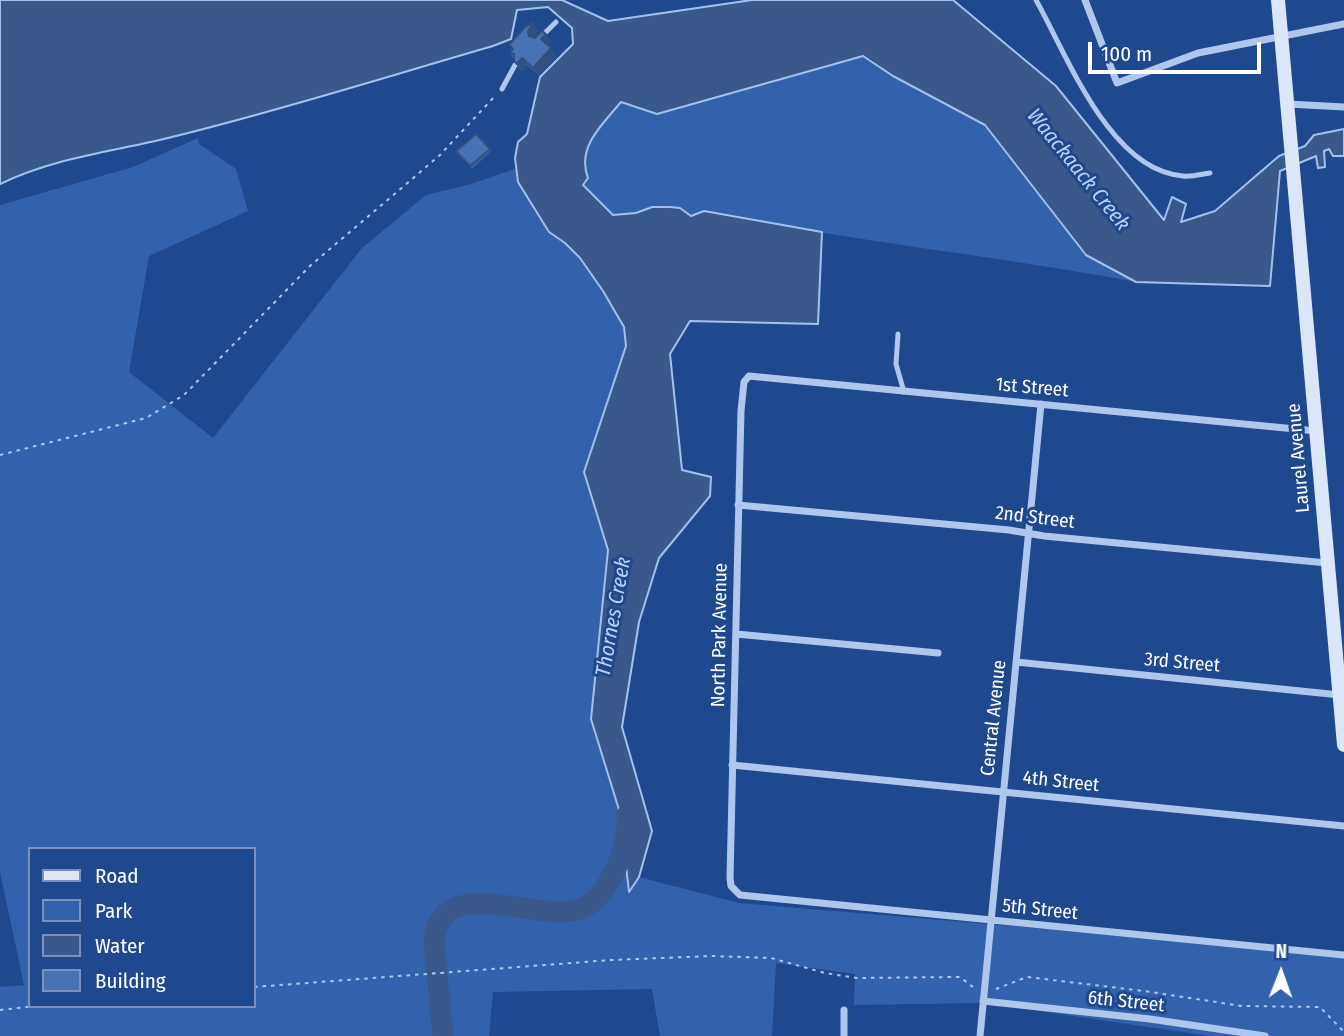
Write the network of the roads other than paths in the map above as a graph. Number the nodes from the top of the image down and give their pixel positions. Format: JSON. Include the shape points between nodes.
{"nodes":[{"id":1,"x":1036,"y":0,"type":"edge"},
{"id":2,"x":1085,"y":0,"type":"edge"},
{"id":3,"x":1278,"y":0,"type":"edge"},
{"id":4,"x":556,"y":22,"type":"dead end"},
{"id":5,"x":1343,"y":23,"type":"edge"},
{"id":6,"x":1281,"y":35,"type":"junction"},
{"id":7,"x":538,"y":40,"type":"edge"},
{"id":8,"x":515,"y":65,"type":"edge"},
{"id":9,"x":502,"y":89,"type":"road end"},
{"id":10,"x":1287,"y":104,"type":"junction"},
{"id":11,"x":1344,"y":107,"type":"edge"},
{"id":12,"x":1210,"y":173,"type":"dead end"},
{"id":13,"x":898,"y":334,"type":"dead end"},
{"id":14,"x":746,"y":379,"type":"joint"},
{"id":15,"x":904,"y":392,"type":"junction"},
{"id":16,"x":1041,"y":404,"type":"junction"},
{"id":17,"x":1316,"y":430,"type":"junction"},
{"id":18,"x":738,"y":505,"type":"junction"},
{"id":19,"x":1029,"y":533,"type":"junction"},
{"id":20,"x":1328,"y":563,"type":"junction"},
{"id":21,"x":736,"y":634,"type":"junction"},
{"id":22,"x":938,"y":653,"type":"dead end"},
{"id":23,"x":1016,"y":662,"type":"junction"},
{"id":24,"x":1342,"y":694,"type":"edge"},
{"id":25,"x":1344,"y":745,"type":"edge"},
{"id":26,"x":732,"y":765,"type":"junction"},
{"id":27,"x":1002,"y":792,"type":"junction"},
{"id":28,"x":1344,"y":826,"type":"edge"},
{"id":29,"x":734,"y":891,"type":"joint"},
{"id":30,"x":990,"y":921,"type":"junction"},
{"id":31,"x":1344,"y":955,"type":"edge"},
{"id":32,"x":983,"y":1001,"type":"junction"},
{"id":33,"x":844,"y":1010,"type":"dead end"},
{"id":34,"x":844,"y":1036,"type":"edge"},
{"id":35,"x":980,"y":1036,"type":"edge"},
{"id":36,"x":1265,"y":1036,"type":"edge"}],
"edges":[{"from":1,"to":12,"type":"lane","via":[[1085,94],[1121,144],[1151,166],[1183,176]]},
{"from":2,"to":6,"type":"street","via":[[1117,83],[1198,53]]},
{"from":3,"to":6,"type":"street","name":"Laurel Avenue"},
{"from":4,"to":7,"type":"lane"},
{"from":5,"to":6,"type":"street"},
{"from":6,"to":10,"type":"street","name":"Laurel Avenue"},
{"from":8,"to":9,"type":"lane"},
{"from":10,"to":11,"type":"street"},
{"from":10,"to":17,"type":"street","name":"Laurel Avenue"},
{"from":13,"to":15,"type":"lane","via":[[896,364]]},
{"from":14,"to":15,"type":"street","name":"1st Street"},
{"from":14,"to":18,"type":"street","name":"North Park Avenue"},
{"from":15,"to":16,"type":"street","name":"1st Street"},
{"from":16,"to":17,"type":"street","name":"1st Street"},
{"from":16,"to":19,"type":"street","name":"Central Avenue"},
{"from":17,"to":20,"type":"street","name":"Laurel Avenue"},
{"from":18,"to":19,"type":"street","name":"2nd Street"},
{"from":18,"to":21,"type":"street","name":"North Park Avenue"},
{"from":19,"to":20,"type":"street","name":"2nd Street"},
{"from":19,"to":23,"type":"street","name":"Central Avenue"},
{"from":20,"to":24,"type":"street","name":"Laurel Avenue"},
{"from":21,"to":22,"type":"street"},
{"from":21,"to":26,"type":"street","name":"North Park Avenue"},
{"from":23,"to":24,"type":"street","name":"3rd Street"},
{"from":23,"to":27,"type":"street","name":"Central Avenue"},
{"from":24,"to":25,"type":"street","name":"Laurel Avenue"},
{"from":26,"to":27,"type":"street","name":"4th Street"},
{"from":26,"to":29,"type":"street","name":"North Park Avenue","via":[[730,878]]},
{"from":27,"to":28,"type":"street","name":"4th Street"},
{"from":27,"to":30,"type":"street","name":"Central Avenue"},
{"from":29,"to":30,"type":"street","name":"5th Street"},
{"from":30,"to":31,"type":"street","name":"5th Street"},
{"from":30,"to":32,"type":"street","name":"Central Avenue"},
{"from":32,"to":35,"type":"street","name":"Central Avenue"},
{"from":32,"to":36,"type":"street","name":"6th Street"},
{"from":33,"to":34,"type":"street"}]}
